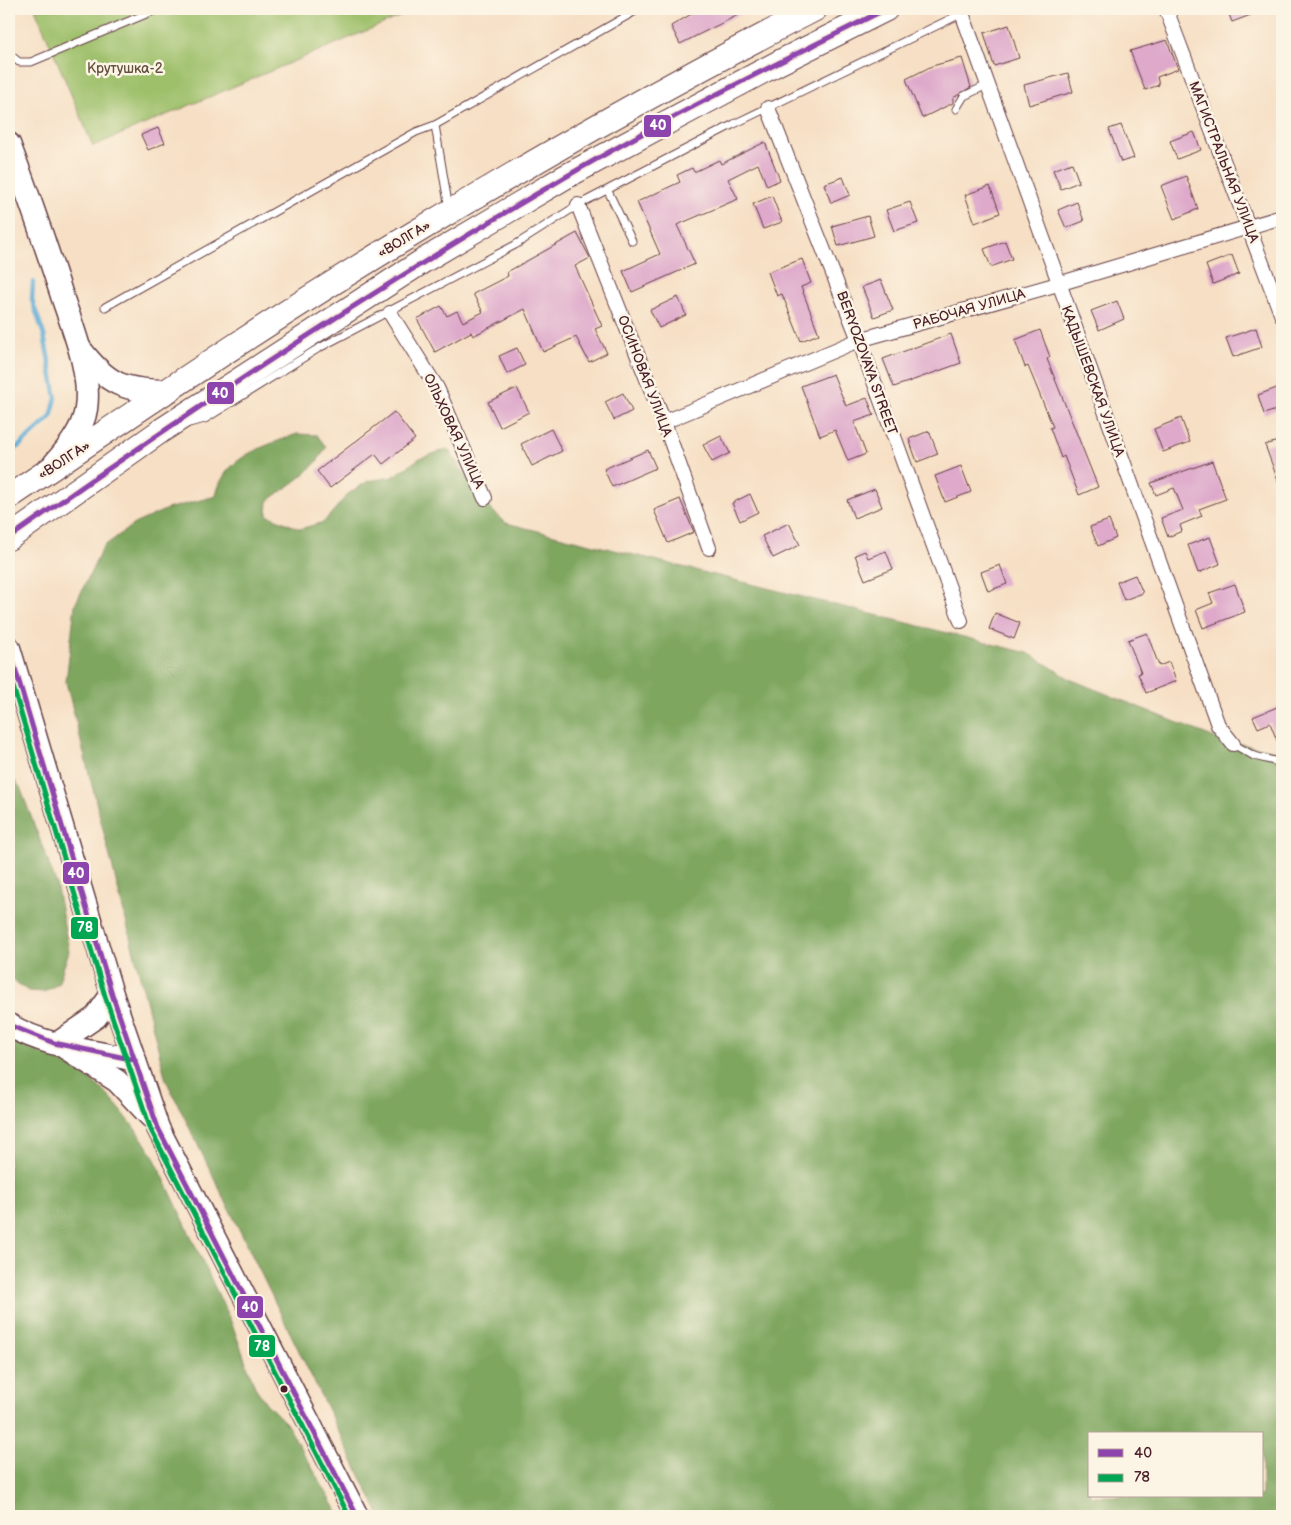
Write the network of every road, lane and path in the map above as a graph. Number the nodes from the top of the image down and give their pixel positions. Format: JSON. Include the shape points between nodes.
{"nodes":[{"id":1,"x":158,"y":9,"type":"edge"},
{"id":2,"x":640,"y":9,"type":"edge"},
{"id":3,"x":815,"y":9,"type":"edge"},
{"id":4,"x":886,"y":9,"type":"edge"},
{"id":5,"x":1166,"y":9,"type":"edge"},
{"id":6,"x":967,"y":11,"type":"edge"},
{"id":7,"x":9,"y":54,"type":"edge"},
{"id":8,"x":988,"y":85,"type":"junction"},
{"id":9,"x":768,"y":108,"type":"junction"},
{"id":10,"x":956,"y":109,"type":"dead end"},
{"id":11,"x":435,"y":125,"type":"junction"},
{"id":12,"x":9,"y":144,"type":"edge"},
{"id":13,"x":608,"y":191,"type":"junction"},
{"id":14,"x":578,"y":205,"type":"junction"},
{"id":15,"x":449,"y":212,"type":"junction"},
{"id":16,"x":1282,"y":217,"type":"edge"},
{"id":17,"x":1248,"y":226,"type":"junction"},
{"id":18,"x":632,"y":241,"type":"dead end"},
{"id":19,"x":1058,"y":284,"type":"junction"},
{"id":20,"x":105,"y":307,"type":"dead end"},
{"id":21,"x":390,"y":313,"type":"junction"},
{"id":22,"x":1282,"y":316,"type":"edge"},
{"id":23,"x":859,"y":340,"type":"junction"},
{"id":24,"x":78,"y":347,"type":"junction"},
{"id":25,"x":168,"y":391,"type":"junction"},
{"id":26,"x":664,"y":422,"type":"junction"},
{"id":27,"x":162,"y":430,"type":"junction"},
{"id":28,"x":51,"y":468,"type":"junction"},
{"id":29,"x":9,"y":497,"type":"edge"},
{"id":30,"x":485,"y":498,"type":"dead end"},
{"id":31,"x":9,"y":538,"type":"edge"},
{"id":32,"x":709,"y":548,"type":"dead end"},
{"id":33,"x":961,"y":621,"type":"dead end"},
{"id":34,"x":9,"y":648,"type":"edge"},
{"id":35,"x":1234,"y":744,"type":"joint"},
{"id":36,"x":1282,"y":763,"type":"edge"},
{"id":37,"x":112,"y":994,"type":"junction"},
{"id":38,"x":9,"y":1025,"type":"edge"},
{"id":39,"x":58,"y":1043,"type":"junction"},
{"id":40,"x":135,"y":1060,"type":"junction"},
{"id":41,"x":158,"y":1128,"type":"junction"},
{"id":42,"x":356,"y":1516,"type":"edge"}],
"edges":[{"from":1,"to":7,"type":"lane","via":[[31,62],[19,62]]},
{"from":2,"to":11,"type":"lane"},
{"from":3,"to":15,"type":"highway","name":"«ВОЛГА»","via":[[653,94]]},
{"from":4,"to":27,"type":"highway","name":"«ВОЛГА»","via":[[565,177],[384,285]]},
{"from":5,"to":17,"type":"street","name":"МАГИСТРАЛЬНАЯ УЛИЦА"},
{"from":6,"to":8,"type":"street","name":"КАДЫШЕВСКАЯ УЛИЦА"},
{"from":6,"to":9,"type":"lane"},
{"from":8,"to":10,"type":"lane","via":[[964,96]]},
{"from":8,"to":19,"type":"street","name":"КАДЫШЕВСКАЯ УЛИЦА"},
{"from":9,"to":13,"type":"lane"},
{"from":9,"to":23,"type":"street","name":"BERYOZOVAYA STREET"},
{"from":11,"to":15,"type":"lane"},
{"from":11,"to":20,"type":"lane","via":[[416,132]]},
{"from":12,"to":24,"type":"main road","via":[[40,227]]},
{"from":13,"to":14,"type":"lane"},
{"from":13,"to":18,"type":"lane"},
{"from":14,"to":21,"type":"lane"},
{"from":14,"to":26,"type":"street","name":"ОСИНОВАЯ УЛИЦА"},
{"from":15,"to":25,"type":"highway","name":"«ВОЛГА»"},
{"from":16,"to":17,"type":"street","name":"РАБОЧАЯ УЛИЦА"},
{"from":17,"to":19,"type":"street","name":"РАБОЧАЯ УЛИЦА"},
{"from":17,"to":22,"type":"street","name":"МАГИСТРАЛЬНАЯ УЛИЦА"},
{"from":19,"to":23,"type":"street","name":"РАБОЧАЯ УЛИЦА"},
{"from":19,"to":35,"type":"street","name":"КАДЫШЕВСКАЯ УЛИЦА","via":[[1218,725]]},
{"from":21,"to":27,"type":"lane","via":[[319,348],[205,419]]},
{"from":21,"to":30,"type":"street","name":"ОЛЬХОВАЯ УЛИЦА","via":[[437,388]]},
{"from":23,"to":26,"type":"street","name":"РАБОЧАЯ УЛИЦА"},
{"from":23,"to":33,"type":"street","name":"BERYOZOVAYA STREET"},
{"from":24,"to":25,"type":"main road","via":[[96,370],[112,382],[127,388]]},
{"from":24,"to":28,"type":"main road","via":[[86,391],[84,415],[73,439]]},
{"from":25,"to":28,"type":"highway","name":"«ВОЛГА»"},
{"from":26,"to":32,"type":"street","name":"ОСИНОВАЯ УЛИЦА"},
{"from":27,"to":31,"type":"highway","name":"«ВОЛГА»"},
{"from":28,"to":29,"type":"highway","name":"«ВОЛГА»"},
{"from":34,"to":37,"type":"main road"},
{"from":35,"to":36,"type":"lane","via":[[1254,756]]},
{"from":37,"to":39,"type":"main road","via":[[96,1017]]},
{"from":37,"to":40,"type":"main road"},
{"from":38,"to":39,"type":"main road"},
{"from":39,"to":40,"type":"main road"},
{"from":39,"to":41,"type":"main road","via":[[117,1081]]},
{"from":40,"to":41,"type":"main road"},
{"from":41,"to":42,"type":"main road"}]}
